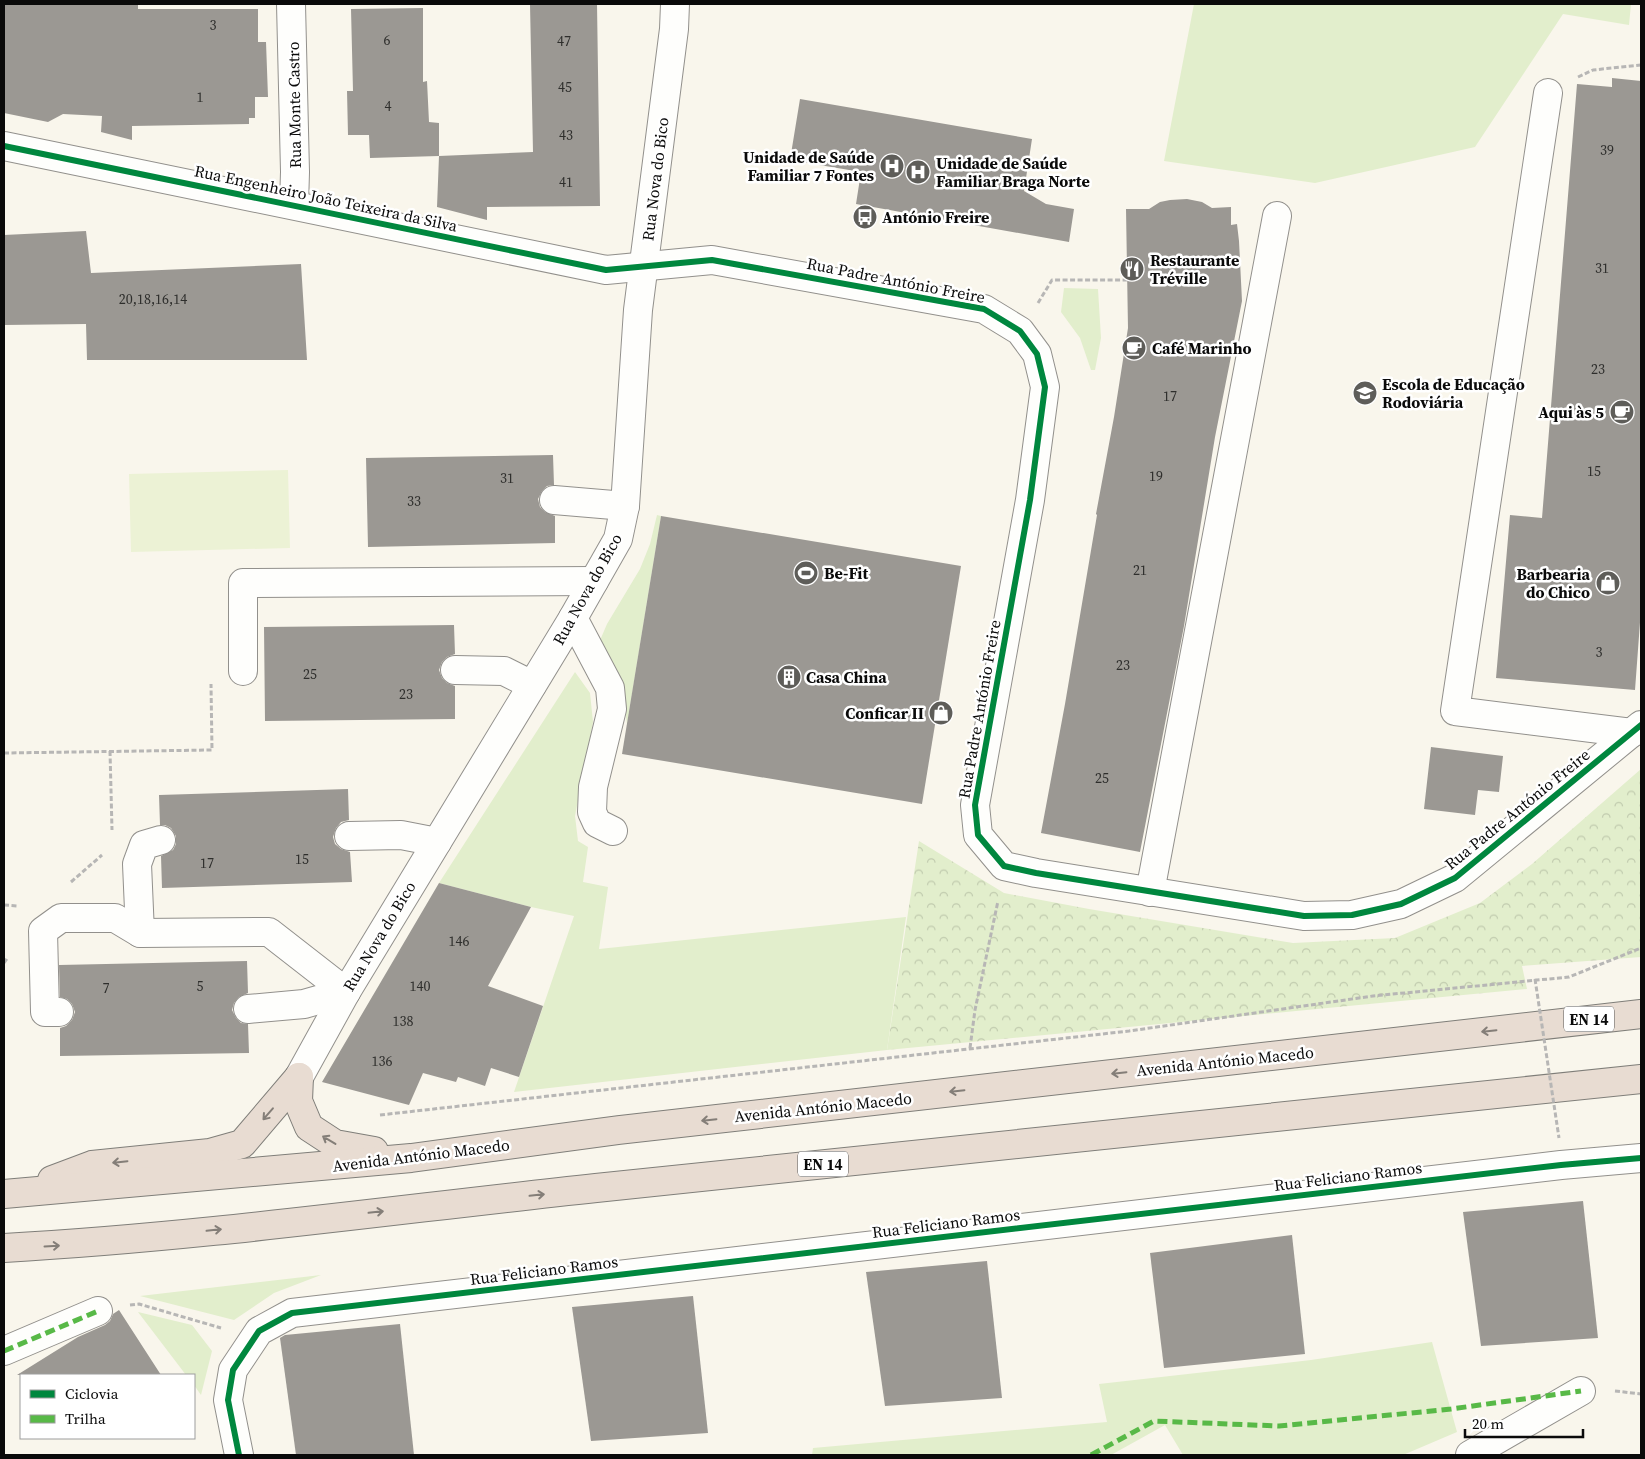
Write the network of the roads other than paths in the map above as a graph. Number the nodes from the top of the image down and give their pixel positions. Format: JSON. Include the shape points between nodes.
{"nodes":[{"id":1,"x":291,"y":4,"type":"edge"},
{"id":2,"x":675,"y":4,"type":"edge"},
{"id":3,"x":1548,"y":93,"type":"dead end"},
{"id":4,"x":4,"y":146,"type":"edge"},
{"id":5,"x":294,"y":205,"type":"junction"},
{"id":6,"x":1277,"y":216,"type":"dead end"},
{"id":7,"x":643,"y":267,"type":"junction"},
{"id":8,"x":554,"y":500,"type":"dead end"},
{"id":9,"x":625,"y":506,"type":"junction"},
{"id":10,"x":594,"y":581,"type":"junction"},
{"id":11,"x":572,"y":618,"type":"junction"},
{"id":12,"x":455,"y":670,"type":"dead end"},
{"id":13,"x":243,"y":671,"type":"dead end"},
{"id":14,"x":532,"y":684,"type":"junction"},
{"id":15,"x":1637,"y":729,"type":"edge"},
{"id":16,"x":613,"y":831,"type":"dead end"},
{"id":17,"x":349,"y":836,"type":"dead end"},
{"id":18,"x":161,"y":840,"type":"dead end"},
{"id":19,"x":436,"y":842,"type":"junction"},
{"id":20,"x":1150,"y":892,"type":"junction"},
{"id":21,"x":140,"y":933,"type":"junction"},
{"id":22,"x":346,"y":992,"type":"junction"},
{"id":23,"x":248,"y":1009,"type":"dead end"},
{"id":24,"x":59,"y":1012,"type":"dead end"},
{"id":25,"x":1641,"y":1014,"type":"edge"},
{"id":26,"x":299,"y":1077,"type":"junction"},
{"id":27,"x":1641,"y":1078,"type":"edge"},
{"id":28,"x":410,"y":1158,"type":"junction"},
{"id":29,"x":1641,"y":1158,"type":"edge"},
{"id":30,"x":12,"y":1193,"type":"edge"},
{"id":31,"x":4,"y":1248,"type":"edge"},
{"id":32,"x":98,"y":1311,"type":"road end"},
{"id":33,"x":4,"y":1350,"type":"edge"},
{"id":34,"x":1581,"y":1391,"type":"dead end"},
{"id":35,"x":238,"y":1455,"type":"edge"},
{"id":36,"x":1470,"y":1455,"type":"edge"}],
"edges":[{"from":1,"to":5,"type":"street","name":"Rua Monte Castro"},
{"from":2,"to":7,"type":"street","name":"Rua Nova do Bico"},
{"from":3,"to":15,"type":"street","via":[[1455,711]]},
{"from":4,"to":5,"type":"street","name":"Rua Engenheiro João Teixeira da Silva"},
{"from":5,"to":7,"type":"street","name":"Rua Engenheiro João Teixeira da Silva","via":[[606,270]]},
{"from":6,"to":20,"type":"street"},
{"from":7,"to":9,"type":"street","name":"Rua Nova do Bico"},
{"from":7,"to":20,"type":"street","name":"Rua Padre António Freire","via":[[712,260],[984,308],[1020,331],[1037,354],[1045,387],[1030,500],[974,806],[978,835],[1004,866]]},
{"from":8,"to":9,"type":"street"},
{"from":9,"to":10,"type":"street","name":"Rua Nova do Bico","via":[[618,539]]},
{"from":10,"to":11,"type":"street","name":"Rua Nova do Bico"},
{"from":10,"to":13,"type":"street","via":[[243,583]]},
{"from":11,"to":14,"type":"street","name":"Rua Nova do Bico"},
{"from":11,"to":16,"type":"street","via":[[610,688],[612,709],[593,787],[592,812],[598,823]]},
{"from":12,"to":14,"type":"street","via":[[504,670]]},
{"from":14,"to":19,"type":"street","name":"Rua Nova do Bico"},
{"from":15,"to":20,"type":"street","name":"Rua Padre António Freire","via":[[1455,878],[1401,904],[1352,915],[1304,916]]},
{"from":17,"to":19,"type":"street","via":[[400,835]]},
{"from":18,"to":21,"type":"street","via":[[144,845],[137,864]]},
{"from":19,"to":22,"type":"street","name":"Rua Nova do Bico"},
{"from":21,"to":22,"type":"street","via":[[269,932]]},
{"from":21,"to":24,"type":"street","via":[[115,918],[61,918],[43,931],[45,1012]]},
{"from":22,"to":23,"type":"street","via":[[304,1004]]},
{"from":22,"to":26,"type":"street","name":"Rua Nova do Bico"},
{"from":25,"to":28,"type":"highway","name":"Avenida António Macedo","number":"EN 14","one_way":true,"via":[[619,1130]]},
{"from":28,"to":26,"type":"highway","one_way":true,"via":[[335,1144],[309,1128],[298,1101]]},
{"from":26,"to":30,"type":"highway","one_way":true,"via":[[242,1144],[210,1153],[92,1165]]},
{"from":31,"to":27,"type":"highway","number":"EN 14","one_way":true,"via":[[114,1241]]},
{"from":28,"to":30,"type":"highway","name":"Avenida António Macedo","number":"EN 14"},
{"from":29,"to":35,"type":"street","name":"Rua Feliciano Ramos","via":[[1531,1168],[292,1313],[259,1331],[232,1370],[228,1400]]},
{"from":32,"to":33,"type":"street"},
{"from":34,"to":36,"type":"street"}]}
